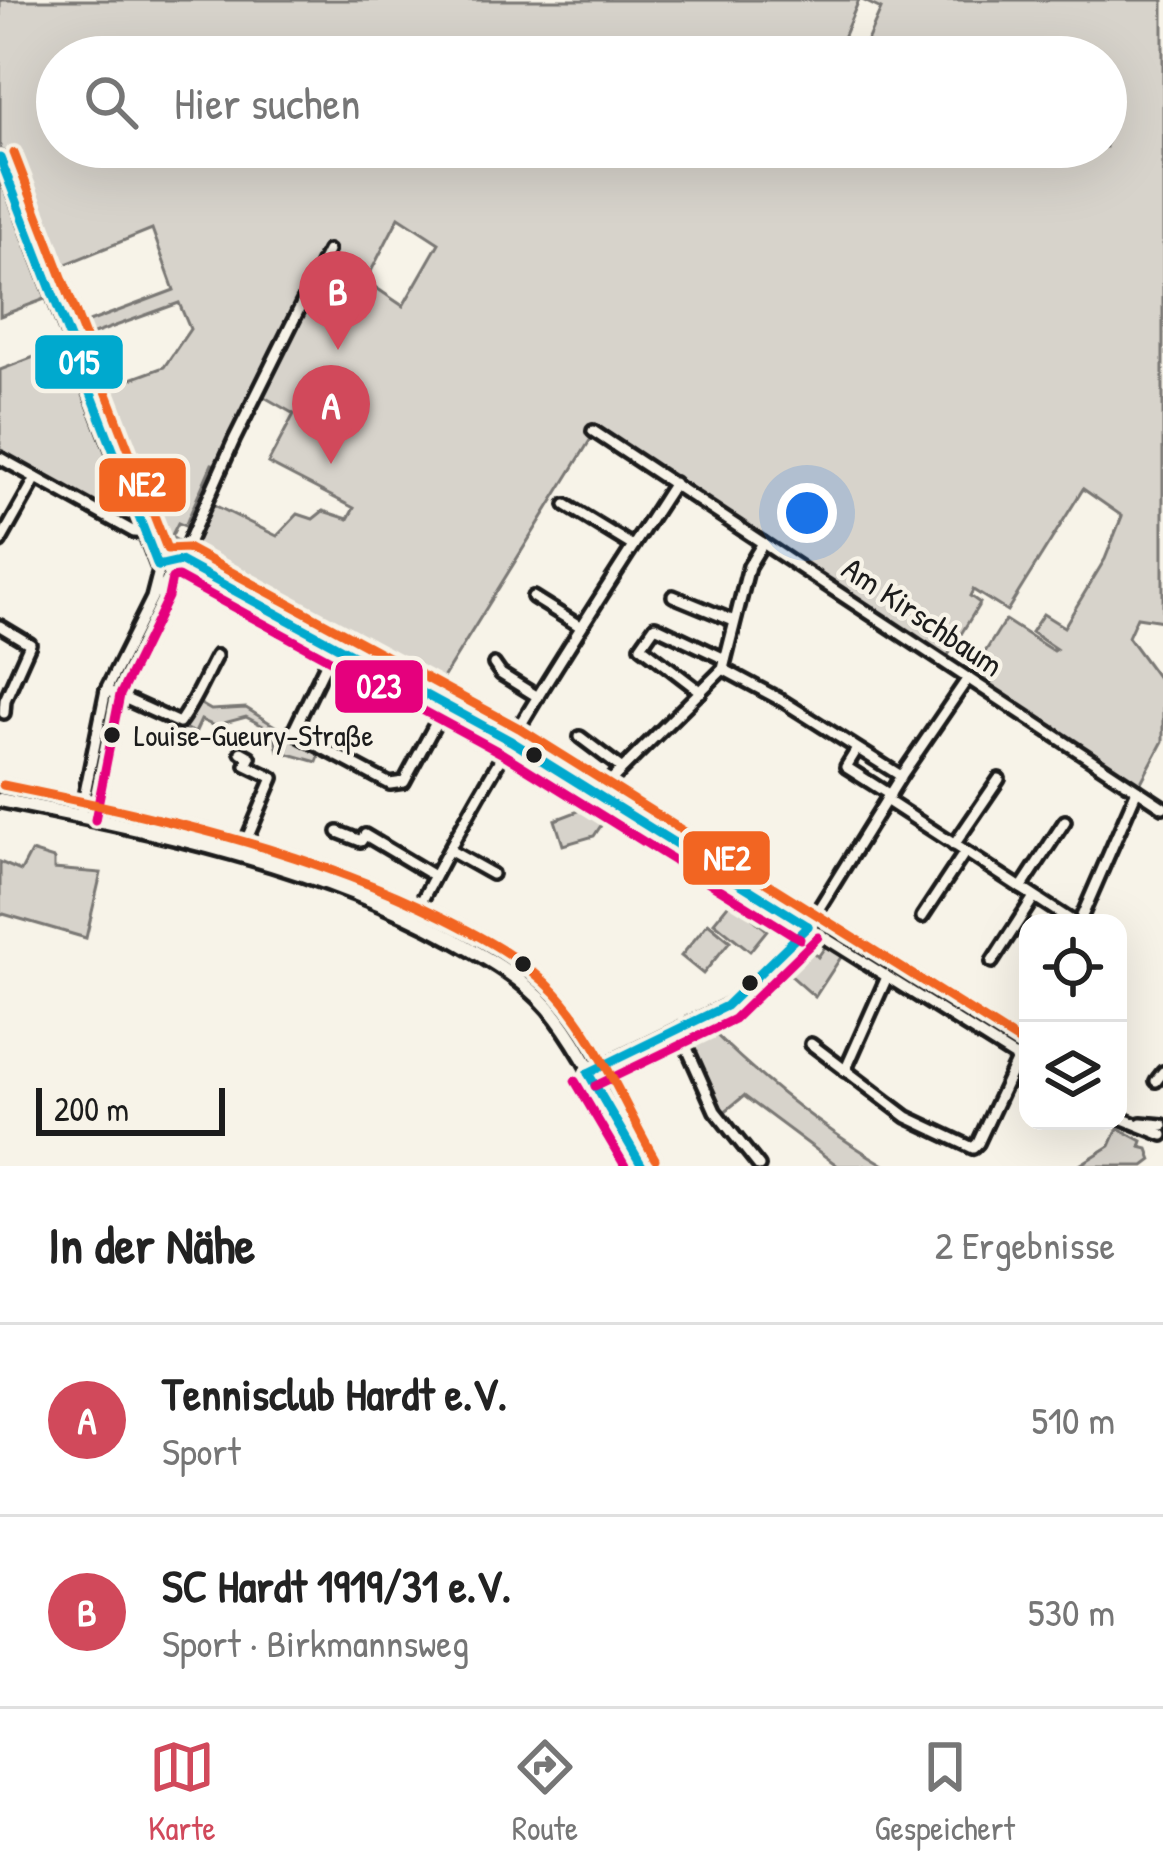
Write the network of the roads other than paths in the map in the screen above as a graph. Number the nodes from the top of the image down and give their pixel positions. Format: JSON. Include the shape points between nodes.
{"nodes":[{"id":1,"x":0,"y":158,"type":"edge"},
{"id":2,"x":328,"y":251,"type":"dead end"},
{"id":3,"x":593,"y":431,"type":"dead end"},
{"id":4,"x":0,"y":458,"type":"edge"},
{"id":5,"x":36,"y":478,"type":"junction"},
{"id":6,"x":674,"y":483,"type":"junction"},
{"id":7,"x":566,"y":505,"type":"dead end"},
{"id":8,"x":147,"y":533,"type":"junction"},
{"id":9,"x":0,"y":542,"type":"edge"},
{"id":10,"x":763,"y":543,"type":"junction"},
{"id":11,"x":633,"y":546,"type":"junction"},
{"id":12,"x":178,"y":564,"type":"junction"},
{"id":13,"x":158,"y":566,"type":"junction"},
{"id":14,"x":674,"y":596,"type":"dead end"},
{"id":15,"x":533,"y":597,"type":"dead end"},
{"id":16,"x":152,"y":598,"type":"junction"},
{"id":17,"x":734,"y":621,"type":"junction"},
{"id":18,"x":0,"y":626,"type":"edge"},
{"id":19,"x":581,"y":627,"type":"junction"},
{"id":20,"x":335,"y":645,"type":"junction"},
{"id":21,"x":215,"y":656,"type":"dead end"},
{"id":22,"x":494,"y":664,"type":"dead end"},
{"id":23,"x":724,"y":664,"type":"junction"},
{"id":24,"x":968,"y":678,"type":"junction"},
{"id":25,"x":106,"y":690,"type":"junction"},
{"id":26,"x":701,"y":692,"type":"junction"},
{"id":27,"x":538,"y":697,"type":"junction"},
{"id":28,"x":446,"y":704,"type":"junction"},
{"id":29,"x":4,"y":713,"type":"dead end"},
{"id":30,"x":580,"y":736,"type":"dead end"},
{"id":31,"x":511,"y":741,"type":"junction"},
{"id":32,"x":857,"y":749,"type":"junction"},
{"id":33,"x":241,"y":752,"type":"dead end"},
{"id":34,"x":621,"y":768,"type":"junction"},
{"id":35,"x":901,"y":776,"type":"junction"},
{"id":36,"x":999,"y":779,"type":"dead end"},
{"id":37,"x":1137,"y":790,"type":"junction"},
{"id":38,"x":597,"y":794,"type":"junction"},
{"id":39,"x":888,"y":798,"type":"junction"},
{"id":40,"x":0,"y":800,"type":"edge"},
{"id":41,"x":1163,"y":807,"type":"edge"},
{"id":42,"x":80,"y":817,"type":"junction"},
{"id":43,"x":1065,"y":821,"type":"dead end"},
{"id":44,"x":338,"y":832,"type":"dead end"},
{"id":45,"x":954,"y":845,"type":"junction"},
{"id":46,"x":449,"y":850,"type":"junction"},
{"id":47,"x":965,"y":852,"type":"junction"},
{"id":48,"x":240,"y":855,"type":"junction"},
{"id":49,"x":492,"y":874,"type":"dead end"},
{"id":50,"x":434,"y":876,"type":"junction"},
{"id":51,"x":1021,"y":888,"type":"junction"},
{"id":52,"x":1034,"y":896,"type":"junction"},
{"id":53,"x":1063,"y":914,"type":"edge"},
{"id":54,"x":1081,"y":914,"type":"edge"},
{"id":55,"x":922,"y":917,"type":"dead end"},
{"id":56,"x":413,"y":918,"type":"junction"},
{"id":57,"x":808,"y":926,"type":"junction"},
{"id":58,"x":992,"y":962,"type":"dead end"},
{"id":59,"x":887,"y":977,"type":"junction"},
{"id":60,"x":679,"y":1030,"type":"junction"},
{"id":61,"x":811,"y":1044,"type":"dead end"},
{"id":62,"x":1019,"y":1060,"type":"edge"},
{"id":63,"x":1019,"y":1069,"type":"edge"},
{"id":64,"x":845,"y":1070,"type":"junction"},
{"id":65,"x":589,"y":1073,"type":"junction"},
{"id":66,"x":1127,"y":1120,"type":"edge"},
{"id":67,"x":1136,"y":1123,"type":"junction"},
{"id":68,"x":1163,"y":1125,"type":"edge"},
{"id":69,"x":1163,"y":1135,"type":"edge"},
{"id":70,"x":642,"y":1166,"type":"edge"},
{"id":71,"x":759,"y":1166,"type":"edge"}],
"edges":[{"from":1,"to":8,"type":"street"},
{"from":2,"to":12,"type":"street"},
{"from":3,"to":6,"type":"street","name":"Am Kirschbaum"},
{"from":4,"to":5,"type":"street"},
{"from":5,"to":8,"type":"street"},
{"from":5,"to":9,"type":"street"},
{"from":6,"to":10,"type":"street","name":"Am Kirschbaum"},
{"from":6,"to":11,"type":"street"},
{"from":7,"to":11,"type":"street"},
{"from":8,"to":13,"type":"street"},
{"from":10,"to":17,"type":"street"},
{"from":10,"to":24,"type":"street","name":"Am Kirschbaum"},
{"from":11,"to":19,"type":"street"},
{"from":12,"to":13,"type":"street"},
{"from":12,"to":16,"type":"street"},
{"from":12,"to":20,"type":"street"},
{"from":13,"to":16,"type":"street"},
{"from":14,"to":17,"type":"street"},
{"from":15,"to":19,"type":"street"},
{"from":16,"to":25,"type":"street"},
{"from":17,"to":23,"type":"street"},
{"from":18,"to":29,"type":"street","via":[[30,644]]},
{"from":19,"to":27,"type":"street"},
{"from":20,"to":28,"type":"street"},
{"from":20,"to":28,"type":"street","via":[[295,728],[390,784],[404,782]]},
{"from":21,"to":25,"type":"street","via":[[179,723]]},
{"from":22,"to":27,"type":"street"},
{"from":23,"to":26,"type":"street"},
{"from":23,"to":26,"type":"street","via":[[655,626],[641,646]]},
{"from":23,"to":32,"type":"street"},
{"from":24,"to":35,"type":"street"},
{"from":24,"to":37,"type":"street","name":"Am Kirschbaum"},
{"from":25,"to":42,"type":"street"},
{"from":26,"to":34,"type":"street"},
{"from":27,"to":31,"type":"street"},
{"from":28,"to":31,"type":"street"},
{"from":30,"to":34,"type":"street"},
{"from":31,"to":38,"type":"street"},
{"from":31,"to":46,"type":"street"},
{"from":32,"to":35,"type":"street"},
{"from":32,"to":39,"type":"street","via":[[846,766]]},
{"from":33,"to":48,"type":"street","via":[[250,757],[246,765],[273,778]]},
{"from":34,"to":38,"type":"street"},
{"from":35,"to":39,"type":"street"},
{"from":36,"to":45,"type":"street"},
{"from":37,"to":41,"type":"street","name":"Am Kirschbaum"},
{"from":37,"to":54,"type":"street"},
{"from":38,"to":57,"type":"street"},
{"from":39,"to":45,"type":"street"},
{"from":39,"to":57,"type":"street"},
{"from":40,"to":42,"type":"main road"},
{"from":42,"to":48,"type":"main road"},
{"from":43,"to":51,"type":"street"},
{"from":44,"to":50,"type":"street","via":[[361,841],[364,835]]},
{"from":45,"to":47,"type":"street"},
{"from":46,"to":49,"type":"street"},
{"from":46,"to":50,"type":"street"},
{"from":47,"to":51,"type":"street"},
{"from":47,"to":55,"type":"street"},
{"from":48,"to":56,"type":"main road"},
{"from":50,"to":56,"type":"street"},
{"from":51,"to":52,"type":"street"},
{"from":52,"to":53,"type":"street"},
{"from":52,"to":58,"type":"street"},
{"from":56,"to":65,"type":"main road","via":[[527,987]]},
{"from":57,"to":59,"type":"street"},
{"from":57,"to":60,"type":"street","via":[[739,997]]},
{"from":59,"to":62,"type":"street"},
{"from":59,"to":64,"type":"street"},
{"from":60,"to":65,"type":"street"},
{"from":60,"to":71,"type":"street","via":[[715,1111]]},
{"from":61,"to":64,"type":"street"},
{"from":63,"to":64,"type":"street","via":[[973,1148],[907,1118]]},
{"from":65,"to":70,"type":"main road"},
{"from":66,"to":67,"type":"street"},
{"from":67,"to":68,"type":"street"},
{"from":67,"to":69,"type":"street"}]}
